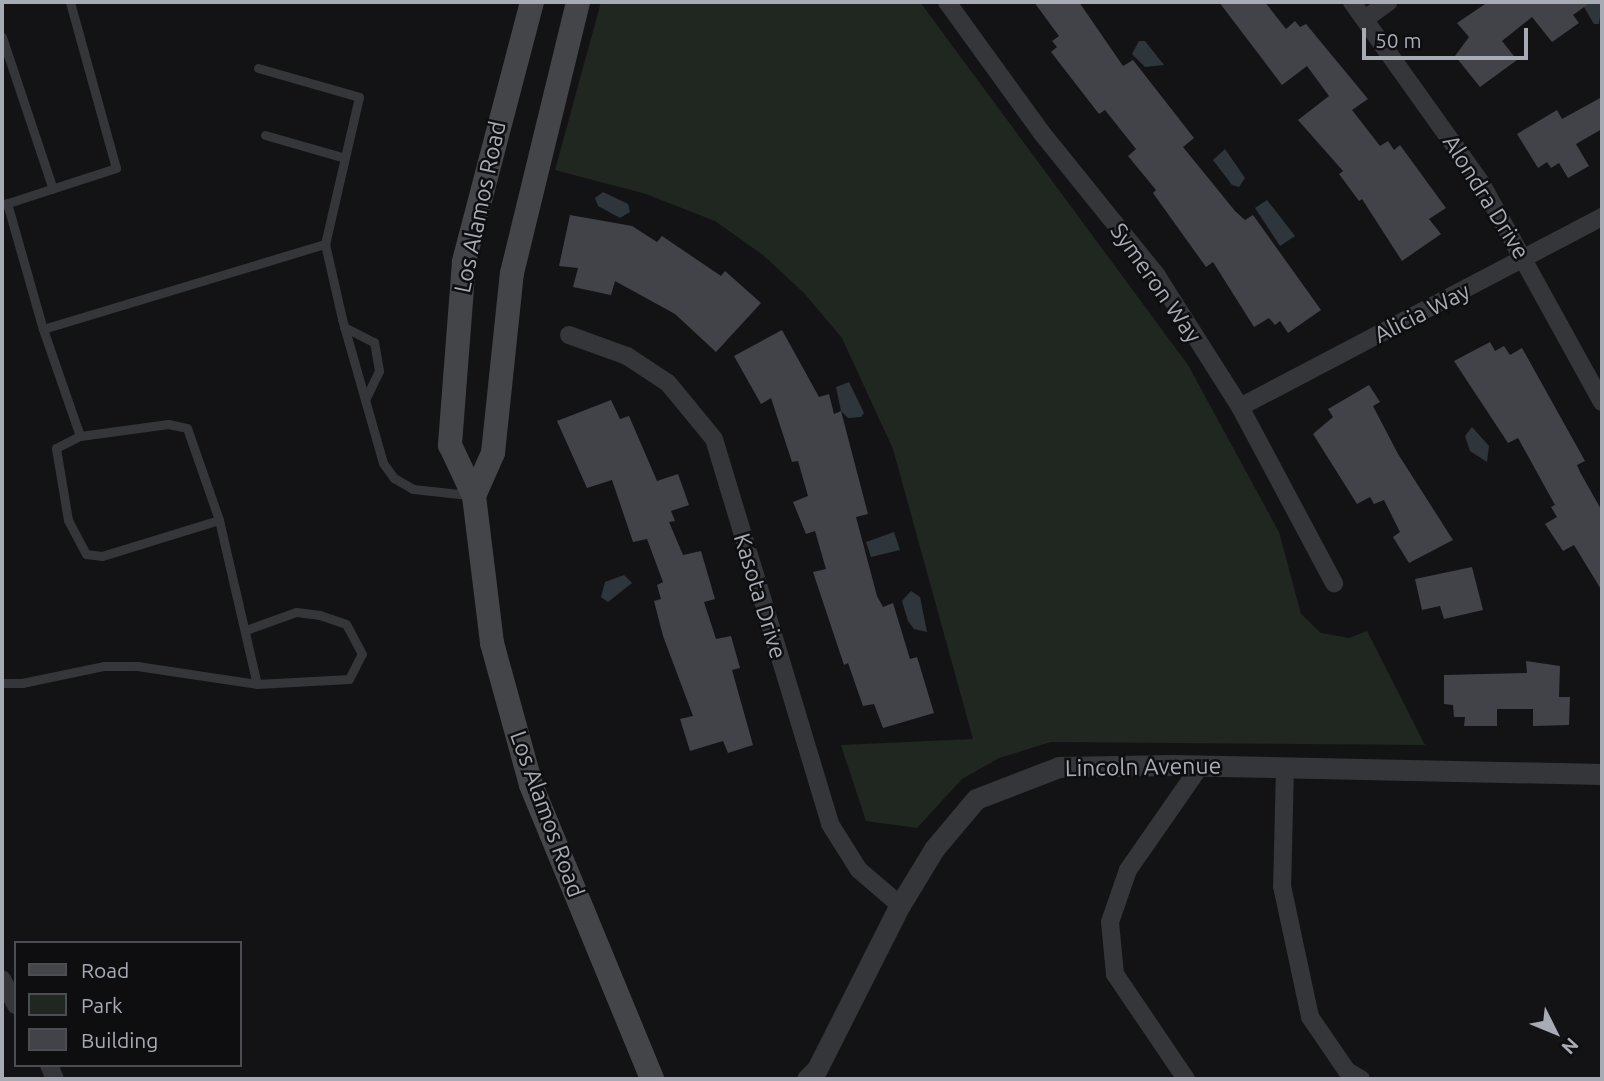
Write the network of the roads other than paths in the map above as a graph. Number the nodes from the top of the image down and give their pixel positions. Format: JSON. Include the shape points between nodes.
{"nodes":[{"id":1,"x":70,"y":2,"type":"edge"},
{"id":2,"x":532,"y":2,"type":"edge"},
{"id":3,"x":578,"y":2,"type":"edge"},
{"id":4,"x":947,"y":2,"type":"edge"},
{"id":5,"x":1352,"y":2,"type":"edge"},
{"id":6,"x":1388,"y":2,"type":"edge"},
{"id":7,"x":1366,"y":19,"type":"junction"},
{"id":8,"x":2,"y":37,"type":"edge"},
{"id":9,"x":258,"y":68,"type":"dead end"},
{"id":10,"x":265,"y":135,"type":"dead end"},
{"id":11,"x":345,"y":158,"type":"junction"},
{"id":12,"x":53,"y":189,"type":"junction"},
{"id":13,"x":5,"y":204,"type":"edge"},
{"id":14,"x":1602,"y":217,"type":"edge"},
{"id":15,"x":325,"y":244,"type":"junction"},
{"id":16,"x":1525,"y":260,"type":"junction"},
{"id":17,"x":344,"y":327,"type":"junction"},
{"id":18,"x":43,"y":329,"type":"junction"},
{"id":19,"x":569,"y":335,"type":"dead end"},
{"id":20,"x":365,"y":400,"type":"junction"},
{"id":21,"x":1602,"y":402,"type":"edge"},
{"id":22,"x":1240,"y":407,"type":"junction"},
{"id":23,"x":80,"y":436,"type":"junction"},
{"id":24,"x":474,"y":496,"type":"junction"},
{"id":25,"x":219,"y":520,"type":"junction"},
{"id":26,"x":1334,"y":583,"type":"dead end"},
{"id":27,"x":246,"y":630,"type":"junction"},
{"id":28,"x":2,"y":683,"type":"edge"},
{"id":29,"x":257,"y":684,"type":"junction"},
{"id":30,"x":1200,"y":765,"type":"junction"},
{"id":31,"x":1285,"y":767,"type":"junction"},
{"id":32,"x":1602,"y":774,"type":"edge"},
{"id":33,"x":900,"y":905,"type":"junction"},
{"id":34,"x":2,"y":979,"type":"edge"},
{"id":35,"x":14,"y":1001,"type":"edge"},
{"id":36,"x":652,"y":1079,"type":"edge"},
{"id":37,"x":807,"y":1079,"type":"edge"},
{"id":38,"x":1186,"y":1079,"type":"edge"},
{"id":39,"x":1361,"y":1079,"type":"edge"}],
"edges":[{"from":1,"to":12,"type":"lane","via":[[116,168]]},
{"from":2,"to":24,"type":"main road","name":"Los Alamos Road","via":[[464,262],[450,445]]},
{"from":3,"to":24,"type":"main road","name":"Los Alamos Road","via":[[512,274],[494,453]]},
{"from":4,"to":22,"type":"street","name":"Symeron Way","via":[[1041,132],[1157,276]]},
{"from":5,"to":7,"type":"street","name":"Alondra Drive"},
{"from":6,"to":7,"type":"street"},
{"from":7,"to":16,"type":"street","name":"Alondra Drive","via":[[1481,183]]},
{"from":8,"to":12,"type":"lane"},
{"from":9,"to":11,"type":"lane","via":[[359,97]]},
{"from":10,"to":11,"type":"lane"},
{"from":11,"to":15,"type":"lane"},
{"from":12,"to":13,"type":"lane"},
{"from":13,"to":18,"type":"lane"},
{"from":14,"to":16,"type":"street","name":"Alicia Way"},
{"from":15,"to":17,"type":"lane"},
{"from":15,"to":18,"type":"lane"},
{"from":16,"to":21,"type":"street","name":"Alondra Drive"},
{"from":16,"to":22,"type":"street","name":"Alicia Way"},
{"from":17,"to":20,"type":"lane"},
{"from":17,"to":20,"type":"lane","via":[[374,342],[379,371]]},
{"from":18,"to":23,"type":"lane"},
{"from":19,"to":33,"type":"street","name":"Kasota Drive","via":[[627,356],[668,383],[714,439],[830,824],[859,870]]},
{"from":20,"to":24,"type":"lane","via":[[383,463],[394,478],[413,489]]},
{"from":22,"to":26,"type":"street","name":"Symeron Way"},
{"from":23,"to":25,"type":"lane","via":[[168,424],[187,428]]},
{"from":23,"to":25,"type":"lane","via":[[56,449],[68,520],[86,554],[102,556]]},
{"from":24,"to":36,"type":"main road","name":"Los Alamos Road","via":[[492,643],[531,785]]},
{"from":25,"to":27,"type":"lane"},
{"from":27,"to":29,"type":"lane"},
{"from":27,"to":29,"type":"lane","via":[[296,612],[320,615],[346,624],[362,654],[349,679]]},
{"from":28,"to":29,"type":"lane","via":[[104,666],[136,666]]},
{"from":30,"to":31,"type":"street","name":"Lincoln Avenue"},
{"from":30,"to":33,"type":"street","name":"Lincoln Avenue","via":[[1059,767],[976,799],[934,849]]},
{"from":30,"to":38,"type":"street","via":[[1128,870],[1110,922],[1115,974]]},
{"from":31,"to":32,"type":"street","name":"Lincoln Avenue"},
{"from":31,"to":39,"type":"street","via":[[1282,886],[1310,1017],[1347,1071]]},
{"from":33,"to":37,"type":"street","name":"Lincoln Avenue","via":[[846,1017]]},
{"from":34,"to":35,"type":"street"}]}
